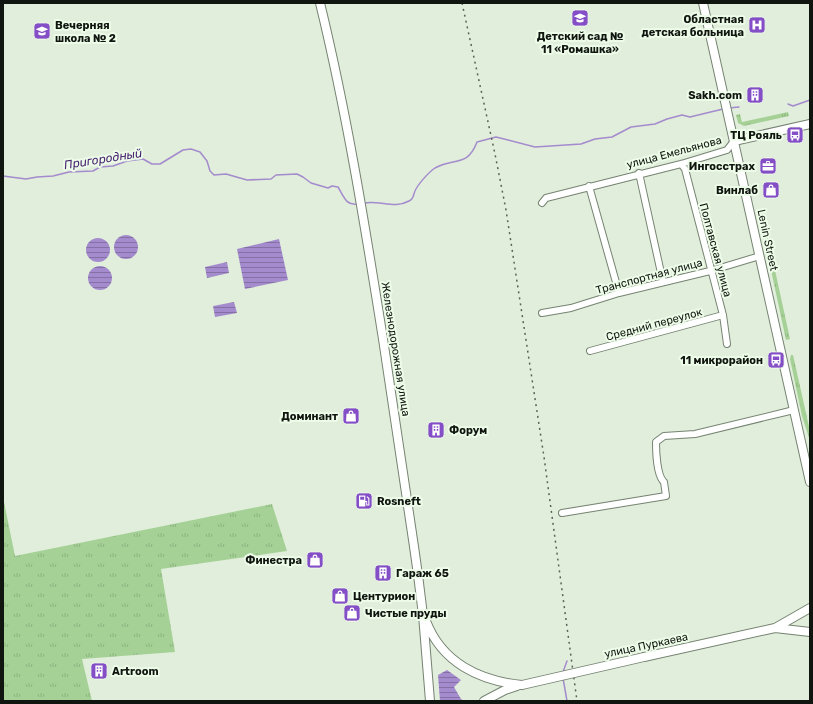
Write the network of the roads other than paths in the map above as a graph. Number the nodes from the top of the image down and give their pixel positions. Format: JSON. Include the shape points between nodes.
{"nodes":[{"id":1,"x":320,"y":3,"type":"edge"},
{"id":2,"x":703,"y":3,"type":"edge"},
{"id":3,"x":810,"y":124,"type":"edge"},
{"id":4,"x":734,"y":141,"type":"junction"},
{"id":5,"x":680,"y":164,"type":"junction"},
{"id":6,"x":639,"y":173,"type":"junction"},
{"id":7,"x":589,"y":186,"type":"junction"},
{"id":8,"x":542,"y":203,"type":"dead end"},
{"id":9,"x":760,"y":256,"type":"junction"},
{"id":10,"x":710,"y":271,"type":"junction"},
{"id":11,"x":663,"y":282,"type":"junction"},
{"id":12,"x":619,"y":293,"type":"junction"},
{"id":13,"x":542,"y":313,"type":"dead end"},
{"id":14,"x":723,"y":315,"type":"junction"},
{"id":15,"x":727,"y":344,"type":"dead end"},
{"id":16,"x":590,"y":352,"type":"dead end"},
{"id":17,"x":794,"y":410,"type":"junction"},
{"id":18,"x":810,"y":482,"type":"edge"},
{"id":19,"x":562,"y":513,"type":"dead end"},
{"id":20,"x":810,"y":608,"type":"edge"},
{"id":21,"x":423,"y":615,"type":"junction"},
{"id":22,"x":774,"y":628,"type":"junction"},
{"id":23,"x":786,"y":629,"type":"junction"},
{"id":24,"x":810,"y":632,"type":"edge"},
{"id":25,"x":810,"y":636,"type":"edge"},
{"id":26,"x":522,"y":685,"type":"junction"},
{"id":27,"x":430,"y":701,"type":"edge"},
{"id":28,"x":484,"y":701,"type":"edge"}],
"edges":[{"from":1,"to":21,"type":"main road","name":"Железнодорожная улица","via":[[341,97],[375,286]]},
{"from":2,"to":4,"type":"main road","name":"Lenin Street"},
{"from":3,"to":4,"type":"main road","name":"улица Емельянова"},
{"from":4,"to":5,"type":"street","name":"улица Емельянова","via":[[728,150]]},
{"from":4,"to":9,"type":"main road","name":"Lenin Street"},
{"from":5,"to":6,"type":"street","name":"улица Емельянова"},
{"from":5,"to":10,"type":"street","name":"Полтавская улица","via":[[685,169]]},
{"from":6,"to":7,"type":"street","name":"улица Емельянова"},
{"from":6,"to":11,"type":"street"},
{"from":7,"to":8,"type":"street","name":"улица Емельянова","via":[[546,198]]},
{"from":7,"to":12,"type":"street"},
{"from":9,"to":10,"type":"street","name":"Транспортная улица"},
{"from":9,"to":17,"type":"main road","name":"Lenin Street"},
{"from":10,"to":11,"type":"street","name":"Транспортная улица"},
{"from":10,"to":14,"type":"street","name":"Полтавская улица"},
{"from":11,"to":12,"type":"street","name":"Транспортная улица"},
{"from":12,"to":13,"type":"street","name":"Транспортная улица","via":[[571,308]]},
{"from":14,"to":15,"type":"street","name":"Полтавская улица"},
{"from":14,"to":16,"type":"street","name":"Средний переулок"},
{"from":17,"to":18,"type":"main road","name":"Lenin Street"},
{"from":17,"to":19,"type":"street","via":[[695,434],[664,436],[656,442],[656,450],[666,496]]},
{"from":20,"to":22,"type":"main road"},
{"from":21,"to":26,"type":"main road","via":[[435,640],[457,662],[488,679]]},
{"from":21,"to":27,"type":"main road","name":"Железнодорожная улица"},
{"from":22,"to":23,"type":"main road"},
{"from":22,"to":26,"type":"main road","name":"улица Пуркаева","bridge":true},
{"from":23,"to":24,"type":"main road"},
{"from":23,"to":25,"type":"main road"},
{"from":26,"to":28,"type":"main road","name":"улица Пуркаева"}]}
